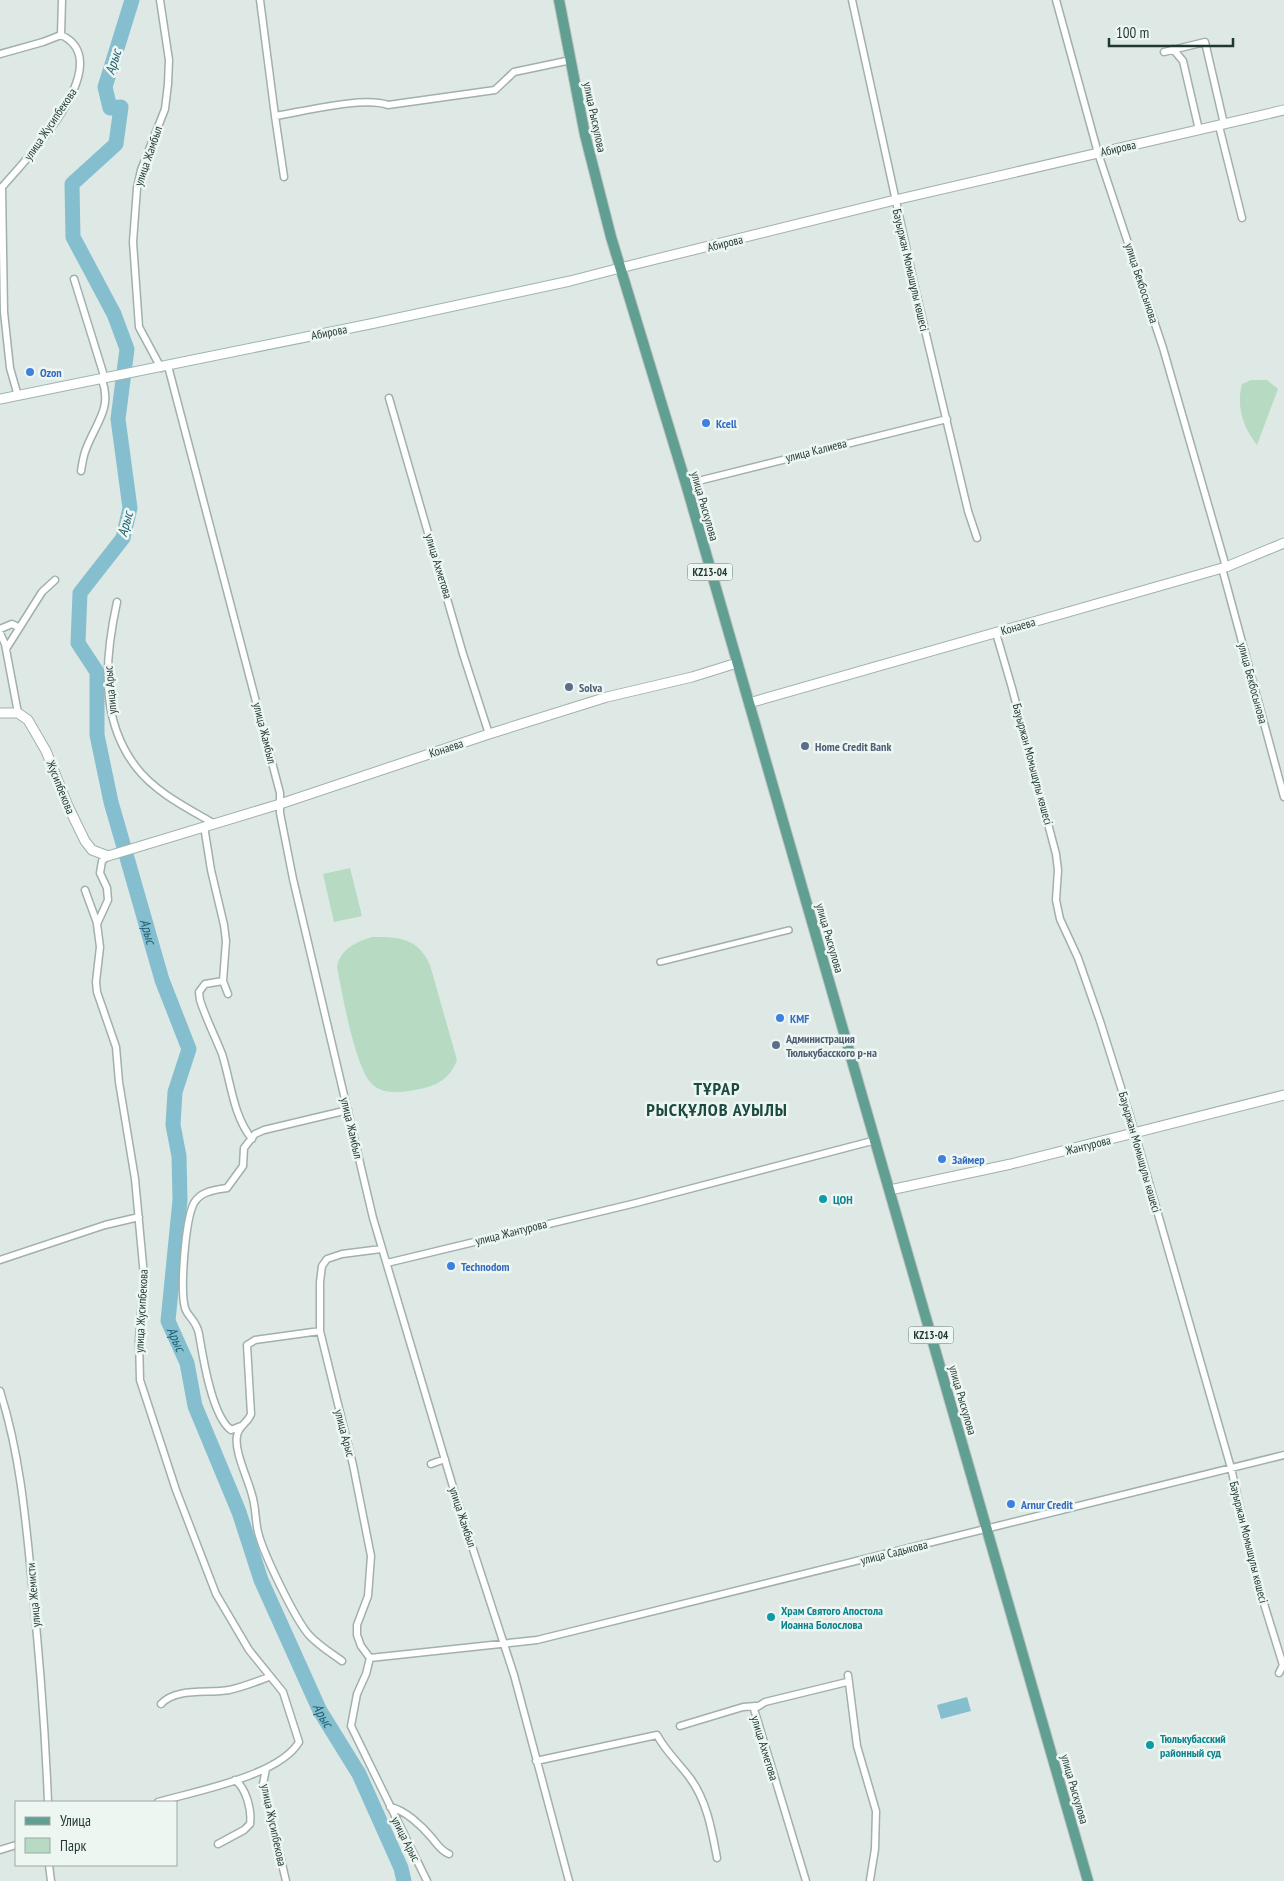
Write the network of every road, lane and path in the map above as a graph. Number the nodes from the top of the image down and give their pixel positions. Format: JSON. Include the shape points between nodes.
{"nodes":[{"id":1,"x":160,"y":0,"type":"edge"},
{"id":2,"x":260,"y":0,"type":"edge"},
{"id":3,"x":559,"y":0,"type":"edge"},
{"id":4,"x":852,"y":0,"type":"edge"},
{"id":5,"x":1056,"y":0,"type":"edge"},
{"id":6,"x":60,"y":1,"type":"edge"},
{"id":7,"x":61,"y":35,"type":"junction"},
{"id":8,"x":1173,"y":49,"type":"junction"},
{"id":9,"x":1164,"y":52,"type":"dead end"},
{"id":10,"x":0,"y":54,"type":"edge"},
{"id":11,"x":571,"y":60,"type":"junction"},
{"id":12,"x":1284,"y":110,"type":"edge"},
{"id":13,"x":275,"y":116,"type":"junction"},
{"id":14,"x":1221,"y":125,"type":"junction"},
{"id":15,"x":1199,"y":130,"type":"junction"},
{"id":16,"x":1098,"y":153,"type":"junction"},
{"id":17,"x":284,"y":177,"type":"dead end"},
{"id":18,"x":895,"y":200,"type":"junction"},
{"id":19,"x":1242,"y":218,"type":"dead end"},
{"id":20,"x":620,"y":268,"type":"junction"},
{"id":21,"x":74,"y":279,"type":"dead end"},
{"id":22,"x":162,"y":368,"type":"junction"},
{"id":23,"x":107,"y":379,"type":"junction"},
{"id":24,"x":18,"y":396,"type":"junction"},
{"id":25,"x":389,"y":398,"type":"dead end"},
{"id":26,"x":0,"y":399,"type":"edge"},
{"id":27,"x":947,"y":419,"type":"junction"},
{"id":28,"x":80,"y":471,"type":"dead end"},
{"id":29,"x":686,"y":484,"type":"junction"},
{"id":30,"x":977,"y":538,"type":"dead end"},
{"id":31,"x":1284,"y":542,"type":"edge"},
{"id":32,"x":1224,"y":567,"type":"junction"},
{"id":33,"x":55,"y":580,"type":"dead end"},
{"id":34,"x":117,"y":602,"type":"dead end"},
{"id":35,"x":18,"y":627,"type":"junction"},
{"id":36,"x":0,"y":628,"type":"edge"},
{"id":37,"x":0,"y":633,"type":"edge"},
{"id":38,"x":996,"y":633,"type":"junction"},
{"id":39,"x":6,"y":648,"type":"junction"},
{"id":40,"x":737,"y":663,"type":"junction"},
{"id":41,"x":749,"y":703,"type":"junction"},
{"id":42,"x":0,"y":713,"type":"edge"},
{"id":43,"x":18,"y":713,"type":"junction"},
{"id":44,"x":489,"y":734,"type":"junction"},
{"id":45,"x":1284,"y":797,"type":"edge"},
{"id":46,"x":280,"y":804,"type":"junction"},
{"id":47,"x":213,"y":823,"type":"junction"},
{"id":48,"x":204,"y":826,"type":"junction"},
{"id":49,"x":108,"y":856,"type":"junction"},
{"id":50,"x":85,"y":890,"type":"dead end"},
{"id":51,"x":97,"y":924,"type":"junction"},
{"id":52,"x":789,"y":930,"type":"dead end"},
{"id":53,"x":660,"y":962,"type":"dead end"},
{"id":54,"x":224,"y":981,"type":"junction"},
{"id":55,"x":228,"y":994,"type":"dead end"},
{"id":56,"x":1284,"y":1095,"type":"edge"},
{"id":57,"x":348,"y":1110,"type":"junction"},
{"id":58,"x":1135,"y":1134,"type":"junction"},
{"id":59,"x":252,"y":1139,"type":"junction"},
{"id":60,"x":876,"y":1140,"type":"junction"},
{"id":61,"x":890,"y":1190,"type":"junction"},
{"id":62,"x":139,"y":1217,"type":"junction"},
{"id":63,"x":381,"y":1249,"type":"junction"},
{"id":64,"x":0,"y":1258,"type":"edge"},
{"id":65,"x":387,"y":1264,"type":"junction"},
{"id":66,"x":320,"y":1331,"type":"junction"},
{"id":67,"x":0,"y":1391,"type":"edge"},
{"id":68,"x":241,"y":1426,"type":"junction"},
{"id":69,"x":231,"y":1430,"type":"junction"},
{"id":70,"x":237,"y":1435,"type":"junction"},
{"id":71,"x":1284,"y":1455,"type":"edge"},
{"id":72,"x":445,"y":1459,"type":"junction"},
{"id":73,"x":431,"y":1464,"type":"dead end"},
{"id":74,"x":1231,"y":1468,"type":"junction"},
{"id":75,"x":988,"y":1528,"type":"junction"},
{"id":76,"x":504,"y":1644,"type":"junction"},
{"id":77,"x":370,"y":1658,"type":"junction"},
{"id":78,"x":342,"y":1661,"type":"dead end"},
{"id":79,"x":1279,"y":1673,"type":"dead end"},
{"id":80,"x":269,"y":1676,"type":"junction"},
{"id":81,"x":161,"y":1704,"type":"dead end"},
{"id":82,"x":756,"y":1706,"type":"junction"},
{"id":83,"x":680,"y":1726,"type":"dead end"},
{"id":84,"x":536,"y":1761,"type":"junction"},
{"id":85,"x":266,"y":1769,"type":"junction"},
{"id":86,"x":253,"y":1774,"type":"junction"},
{"id":87,"x":235,"y":1780,"type":"junction"},
{"id":88,"x":263,"y":1784,"type":"junction"},
{"id":89,"x":48,"y":1801,"type":"edge"},
{"id":90,"x":162,"y":1801,"type":"edge"},
{"id":91,"x":390,"y":1807,"type":"junction"},
{"id":92,"x":218,"y":1844,"type":"dead end"},
{"id":93,"x":15,"y":1845,"type":"edge"},
{"id":94,"x":0,"y":1850,"type":"edge"},
{"id":95,"x":449,"y":1854,"type":"dead end"},
{"id":96,"x":717,"y":1858,"type":"dead end"},
{"id":97,"x":49,"y":1866,"type":"edge"},
{"id":98,"x":870,"y":1880,"type":"edge"},
{"id":99,"x":51,"y":1881,"type":"edge"},
{"id":100,"x":286,"y":1881,"type":"edge"},
{"id":101,"x":427,"y":1881,"type":"edge"},
{"id":102,"x":569,"y":1881,"type":"edge"},
{"id":103,"x":806,"y":1881,"type":"edge"},
{"id":104,"x":1088,"y":1881,"type":"edge"}],
"edges":[{"from":1,"to":22,"type":"street","name":"улица Жамбыл","via":[[169,60],[168,84],[165,109],[137,188],[133,242],[139,327]]},
{"from":2,"to":13,"type":"street"},
{"from":3,"to":11,"type":"main road","name":"улица Рыскулова","number":"KZ13-04"},
{"from":4,"to":18,"type":"street","name":"Бауыржан Момышұлы көшесі"},
{"from":5,"to":16,"type":"street","name":"улица Бекбосынова"},
{"from":6,"to":7,"type":"street"},
{"from":7,"to":10,"type":"street"},
{"from":7,"to":24,"type":"street","name":"улица Жусипбекова","via":[[72,42],[82,70],[73,94],[30,158],[2,187],[5,329],[10,368]]},
{"from":8,"to":9,"type":"street"},
{"from":8,"to":14,"type":"street","via":[[1205,42]]},
{"from":8,"to":15,"type":"street","via":[[1182,61]]},
{"from":11,"to":13,"type":"street","via":[[514,72],[495,90],[388,105],[345,105]]},
{"from":11,"to":20,"type":"main road","name":"улица Рыскулова","number":"KZ13-04","via":[[585,135]]},
{"from":12,"to":14,"type":"street","name":"Абирова"},
{"from":13,"to":17,"type":"street"},
{"from":14,"to":15,"type":"street","name":"Абирова"},
{"from":14,"to":19,"type":"street"},
{"from":15,"to":16,"type":"street","name":"Абирова"},
{"from":16,"to":18,"type":"street","name":"Абирова"},
{"from":16,"to":32,"type":"street","name":"улица Бекбосынова","via":[[1163,348]]},
{"from":18,"to":20,"type":"street","name":"Абирова"},
{"from":18,"to":27,"type":"street","name":"Бауыржан Момышұлы көшесі"},
{"from":20,"to":22,"type":"street","name":"Абирова"},
{"from":20,"to":29,"type":"main road","name":"улица Рыскулова","number":"KZ13-04"},
{"from":21,"to":23,"type":"street"},
{"from":22,"to":23,"type":"street","name":"Абирова"},
{"from":22,"to":46,"type":"street","name":"улица Жамбыл","via":[[264,730]]},
{"from":23,"to":24,"type":"street"},
{"from":23,"to":28,"type":"street","via":[[102,417],[85,452]]},
{"from":24,"to":26,"type":"street"},
{"from":25,"to":44,"type":"street","name":"улица Ахметова"},
{"from":27,"to":29,"type":"street","name":"улица Калиева"},
{"from":27,"to":30,"type":"street","name":"Бауыржан Момышұлы көшесі"},
{"from":29,"to":40,"type":"main road","name":"улица Рыскулова","number":"KZ13-04"},
{"from":31,"to":32,"type":"street","name":"Конаева"},
{"from":32,"to":38,"type":"street","name":"Конаева"},
{"from":32,"to":45,"type":"street","name":"улица Бекбосынова"},
{"from":33,"to":35,"type":"street","via":[[42,592]]},
{"from":34,"to":47,"type":"street","name":"улица Арыс","via":[[108,659],[109,702],[115,731],[136,768],[178,802]]},
{"from":35,"to":36,"type":"street","via":[[12,624]]},
{"from":35,"to":39,"type":"street"},
{"from":37,"to":39,"type":"street"},
{"from":38,"to":41,"type":"street","name":"Конаева"},
{"from":38,"to":58,"type":"street","name":"Бауыржан Момышұлы көшесі","via":[[1056,854],[1056,900],[1060,919],[1078,958],[1100,1021]]},
{"from":39,"to":43,"type":"street"},
{"from":40,"to":41,"type":"main road","name":"улица Рыскулова","number":"KZ13-04"},
{"from":40,"to":44,"type":"street","name":"Конаева","via":[[607,697]]},
{"from":41,"to":60,"type":"main road","name":"улица Рыскулова","number":"KZ13-04"},
{"from":42,"to":43,"type":"street"},
{"from":43,"to":49,"type":"street","name":"Жусипбекова","via":[[34,728],[85,841],[92,850]]},
{"from":44,"to":46,"type":"street","name":"Конаева"},
{"from":46,"to":47,"type":"street","name":"Конаева"},
{"from":46,"to":57,"type":"street","name":"улица Жамбыл","via":[[293,879]]},
{"from":47,"to":48,"type":"street","name":"Конаева"},
{"from":48,"to":49,"type":"street","name":"Конаева"},
{"from":48,"to":54,"type":"street","via":[[210,870],[224,925]]},
{"from":49,"to":51,"type":"street","via":[[102,861],[100,873],[108,900]]},
{"from":50,"to":51,"type":"street","name":"улица Жусипбекова"},
{"from":51,"to":62,"type":"street","name":"улица Жусипбекова","via":[[100,947],[97,992],[116,1047]]},
{"from":52,"to":53,"type":"street"},
{"from":54,"to":55,"type":"street"},
{"from":54,"to":59,"type":"street","via":[[205,984],[199,992],[239,1115]]},
{"from":56,"to":58,"type":"street","name":"Жантурова"},
{"from":57,"to":59,"type":"street","via":[[264,1130]]},
{"from":57,"to":63,"type":"street","name":"улица Жамбыл"},
{"from":58,"to":61,"type":"street","name":"Жантурова"},
{"from":58,"to":74,"type":"street","name":"Бауыржан Момышұлы көшесі"},
{"from":59,"to":69,"type":"street","via":[[244,1148],[242,1166],[227,1188],[206,1192],[194,1203],[186,1236],[183,1289],[186,1310],[196,1321],[201,1352],[218,1411],[225,1426]]},
{"from":60,"to":61,"type":"main road","name":"улица Рыскулова","number":"KZ13-04"},
{"from":60,"to":65,"type":"street","name":"улица Жантурова"},
{"from":61,"to":75,"type":"main road","name":"улица Рыскулова","number":"KZ13-04"},
{"from":62,"to":64,"type":"street"},
{"from":62,"to":80,"type":"street","name":"улица Жусипбекова","via":[[144,1276],[138,1364],[144,1398],[216,1594],[249,1650]]},
{"from":63,"to":65,"type":"street","name":"улица Жамбыл"},
{"from":63,"to":66,"type":"street","name":"улица Арыс","via":[[327,1259],[322,1266]]},
{"from":65,"to":72,"type":"street","name":"улица Жамбыл"},
{"from":66,"to":68,"type":"street","via":[[249,1342],[251,1414]]},
{"from":66,"to":77,"type":"street","name":"улица Арыс","via":[[354,1465],[371,1556],[368,1596],[357,1625],[357,1635]]},
{"from":67,"to":89,"type":"street","name":"улица Жемисти","via":[[23,1492]]},
{"from":68,"to":69,"type":"street"},
{"from":68,"to":70,"type":"street"},
{"from":69,"to":70,"type":"street"},
{"from":70,"to":78,"type":"street","via":[[238,1450],[253,1497],[258,1534],[278,1579],[309,1635]]},
{"from":71,"to":74,"type":"street","name":"улица Садыкова"},
{"from":72,"to":73,"type":"street"},
{"from":72,"to":76,"type":"street","name":"улица Жамбыл"},
{"from":74,"to":75,"type":"street","name":"улица Садыкова"},
{"from":74,"to":79,"type":"street","name":"Бауыржан Момышұлы көшесі","via":[[1256,1578],[1283,1665]]},
{"from":75,"to":76,"type":"street","name":"улица Садыкова","via":[[547,1638]]},
{"from":75,"to":104,"type":"main road","name":"улица Рыскулова","number":"KZ13-04"},
{"from":76,"to":77,"type":"street"},
{"from":76,"to":84,"type":"street","name":"улица Жамбыл"},
{"from":77,"to":91,"type":"street","name":"улица Арыс","via":[[357,1694],[351,1726]]},
{"from":80,"to":81,"type":"street","via":[[248,1686],[177,1695]]},
{"from":80,"to":85,"type":"street","name":"улица Жусипбекова","via":[[283,1692],[300,1742]]},
{"from":82,"to":83,"type":"street"},
{"from":82,"to":98,"type":"street","name":"улица Ахметова","via":[[847,1678],[857,1746],[876,1811]]},
{"from":82,"to":103,"type":"street","name":"улица Ахметова","via":[[754,1709]]},
{"from":84,"to":96,"type":"street","via":[[657,1735],[666,1752],[691,1779],[700,1797],[712,1828]]},
{"from":84,"to":102,"type":"street","name":"улица Жамбыл"},
{"from":85,"to":86,"type":"street"},
{"from":85,"to":88,"type":"street","name":"улица Жусипбекова"},
{"from":86,"to":87,"type":"street"},
{"from":86,"to":88,"type":"street"},
{"from":87,"to":90,"type":"street"},
{"from":87,"to":92,"type":"street","via":[[248,1802],[250,1824]]},
{"from":88,"to":100,"type":"street","name":"улица Жусипбекова"},
{"from":91,"to":95,"type":"street","via":[[398,1809]]},
{"from":91,"to":101,"type":"street","name":"улица Арыс"},
{"from":93,"to":94,"type":"street"},
{"from":97,"to":99,"type":"street"}]}
